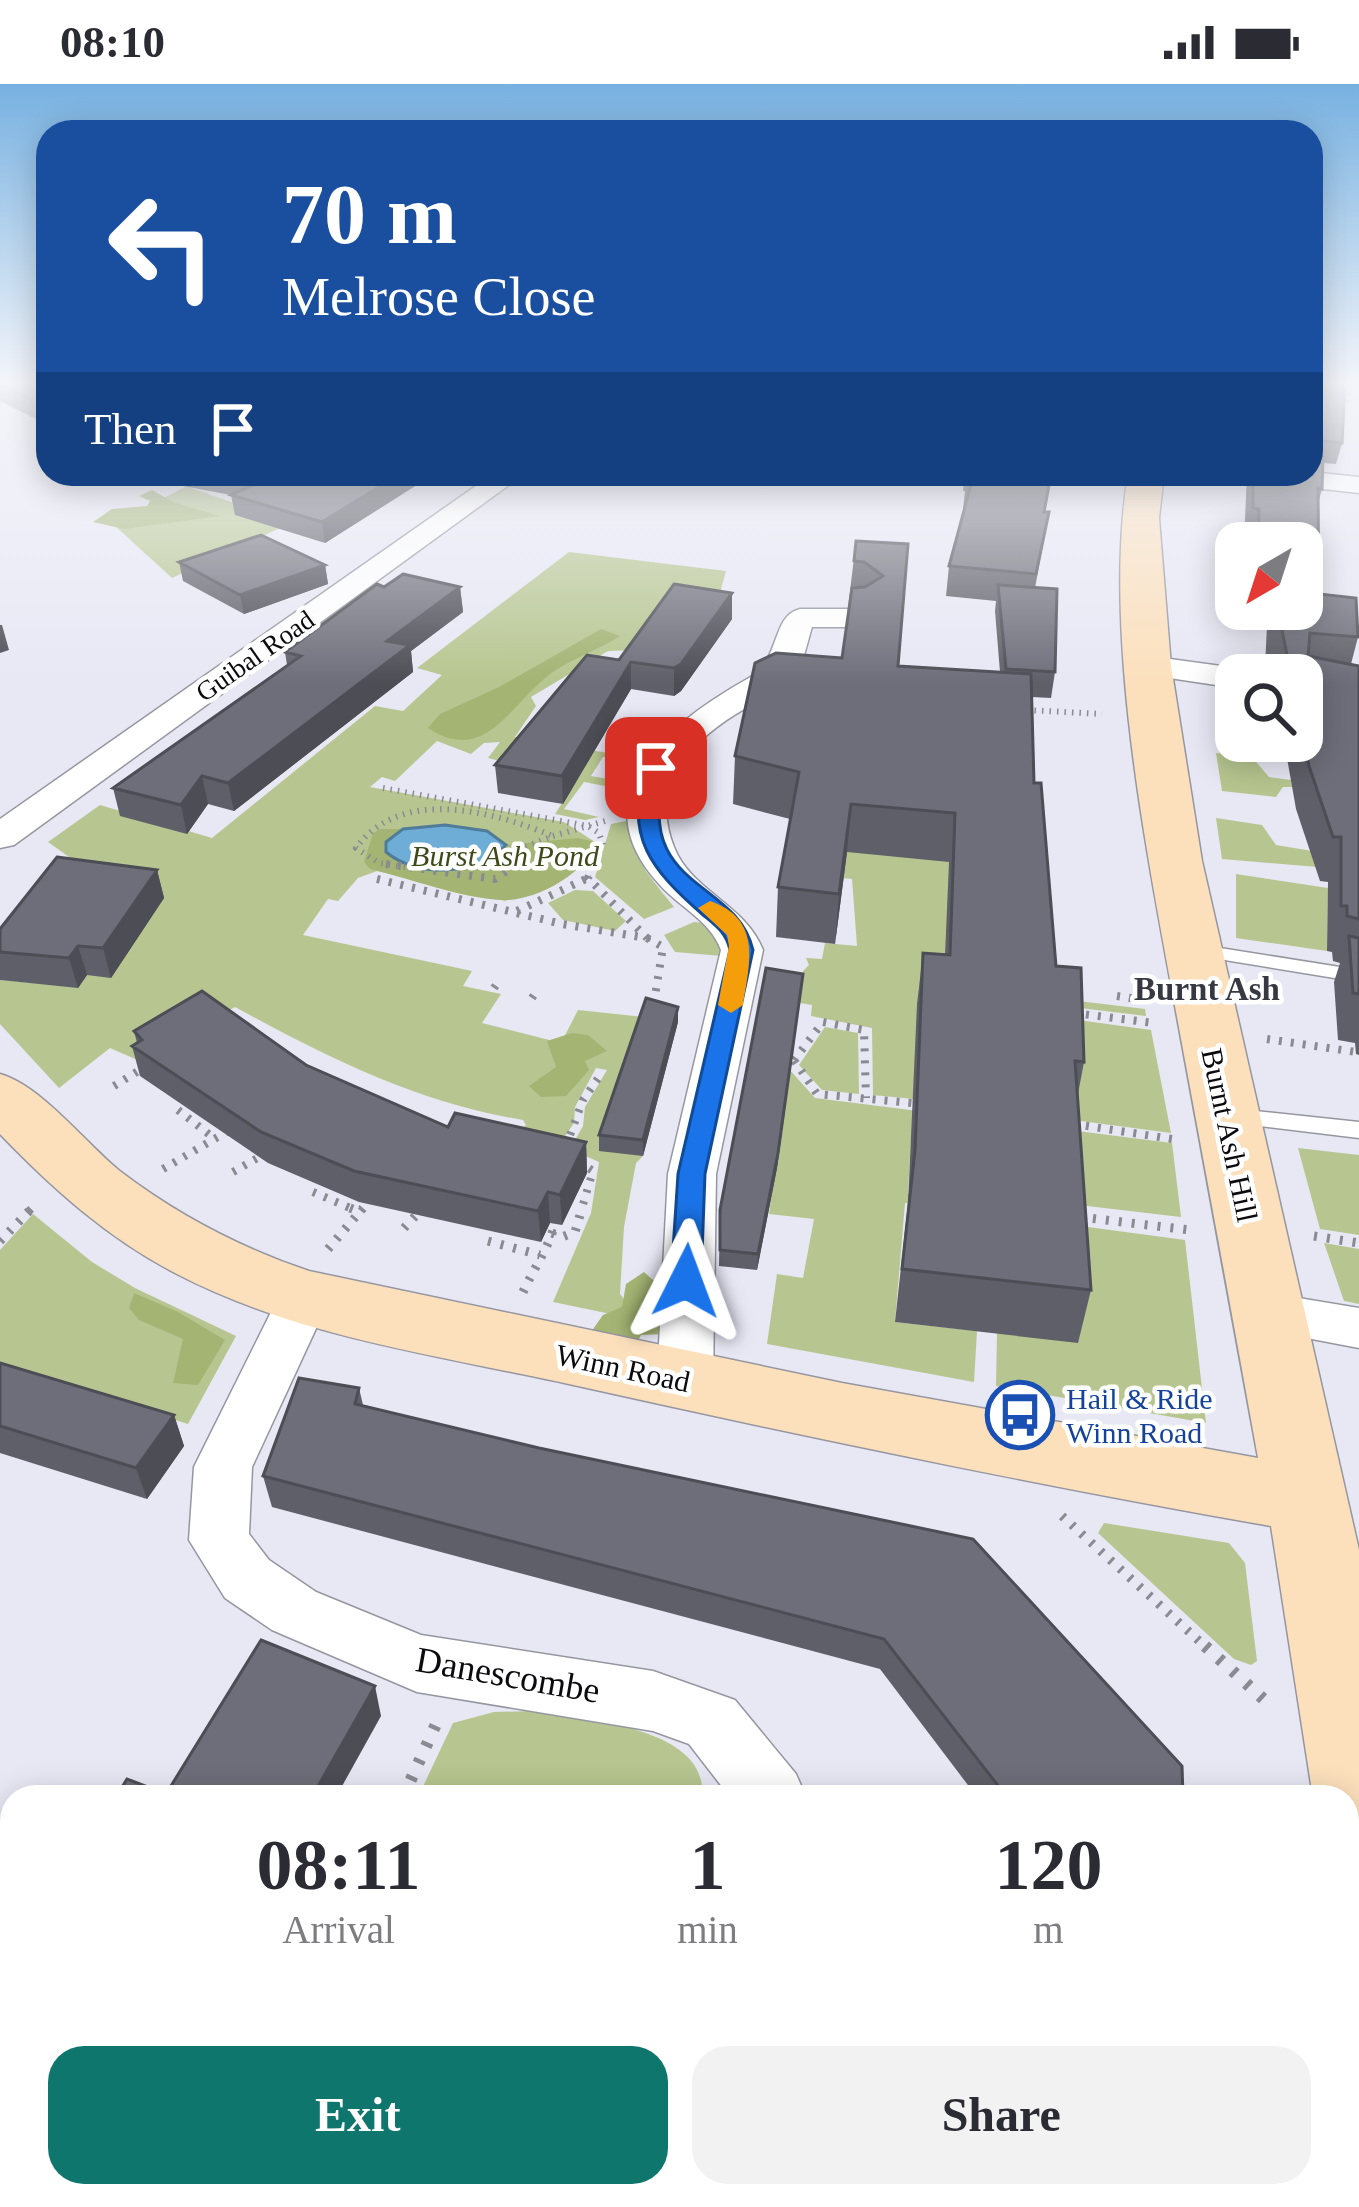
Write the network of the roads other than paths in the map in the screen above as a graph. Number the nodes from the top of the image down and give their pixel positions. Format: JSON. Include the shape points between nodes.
{"nodes":[{"id":1,"x":494,"y":486,"type":"edge"},
{"id":2,"x":1144,"y":486,"type":"edge"},
{"id":3,"x":859,"y":617,"type":"edge"},
{"id":4,"x":1215,"y":680,"type":"edge"},
{"id":5,"x":1132,"y":690,"type":"junction"},
{"id":6,"x":0,"y":837,"type":"edge"},
{"id":7,"x":1190,"y":949,"type":"junction"},
{"id":8,"x":1359,"y":976,"type":"edge"},
{"id":9,"x":0,"y":1095,"type":"edge"},
{"id":10,"x":1202,"y":1127,"type":"junction"},
{"id":11,"x":1359,"y":1130,"type":"edge"},
{"id":12,"x":314,"y":1275,"type":"junction"},
{"id":13,"x":1268,"y":1313,"type":"junction"},
{"id":14,"x":1359,"y":1328,"type":"edge"},
{"id":15,"x":685,"y":1381,"type":"junction"},
{"id":16,"x":1307,"y":1499,"type":"junction"},
{"id":17,"x":762,"y":1785,"type":"edge"},
{"id":18,"x":1358,"y":1785,"type":"edge"}],
"edges":[{"from":1,"to":6,"type":"street","name":"Guibal Road"},
{"from":2,"to":5,"type":"street","name":"Burnt Ash Hill"},
{"from":3,"to":15,"type":"street","via":[[784,617],[779,675],[697,723],[656,768],[647,796],[656,854],[738,932],[740,964],[692,1174]]},
{"from":4,"to":5,"type":"street"},
{"from":5,"to":7,"type":"street","name":"Burnt Ash Hill"},
{"from":7,"to":8,"type":"lane"},
{"from":7,"to":10,"type":"street","name":"Burnt Ash Hill"},
{"from":9,"to":12,"type":"street","name":"Winn Road","via":[[69,1168],[210,1261]]},
{"from":10,"to":11,"type":"lane"},
{"from":10,"to":13,"type":"street","name":"Burnt Ash Hill"},
{"from":12,"to":15,"type":"street","name":"Winn Road"},
{"from":12,"to":17,"type":"street","name":"Danescombe","via":[[223,1467],[219,1540],[247,1580],[295,1611],[417,1663],[653,1700],[712,1722]]},
{"from":13,"to":14,"type":"street"},
{"from":13,"to":16,"type":"street","name":"Burnt Ash Hill"},
{"from":15,"to":16,"type":"street","name":"Winn Road"},
{"from":16,"to":18,"type":"street","name":"Burnt Ash Hill"}]}
